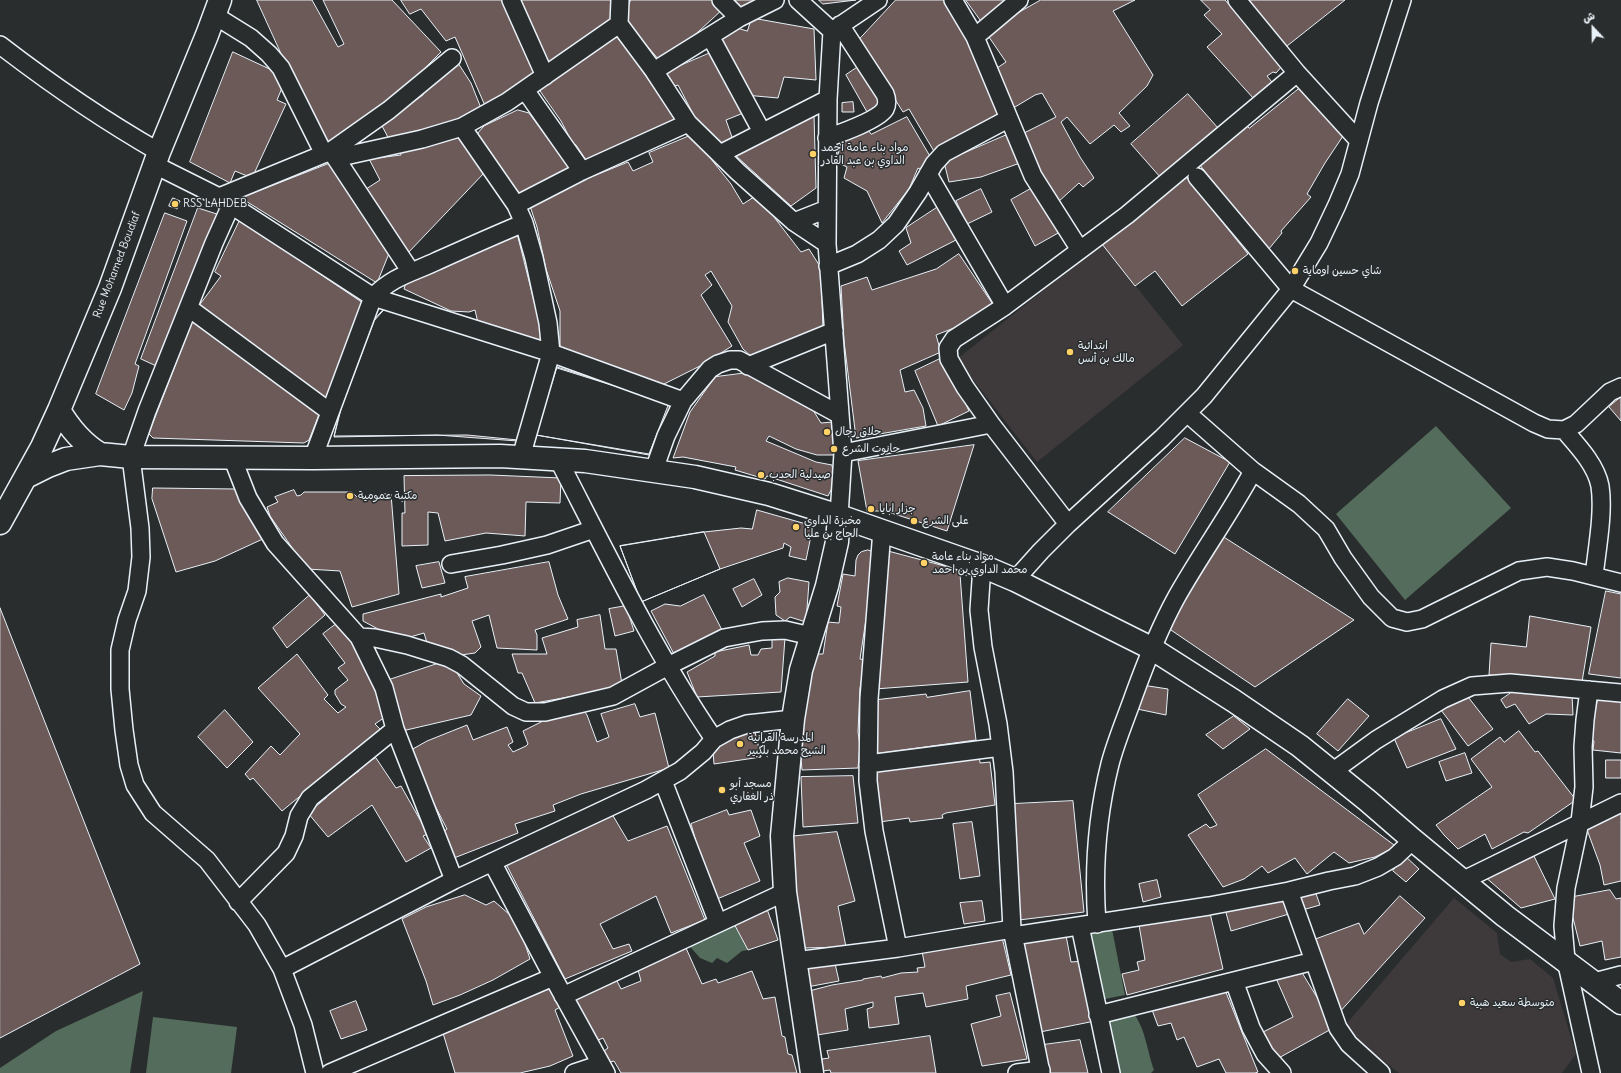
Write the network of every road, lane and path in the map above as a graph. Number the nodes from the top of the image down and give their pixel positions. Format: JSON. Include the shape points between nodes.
{"nodes":[{"id":1,"x":511,"y":0,"type":"edge"},
{"id":2,"x":620,"y":0,"type":"edge"},
{"id":3,"x":721,"y":0,"type":"edge"},
{"id":4,"x":775,"y":0,"type":"edge"},
{"id":5,"x":798,"y":0,"type":"edge"},
{"id":6,"x":878,"y":0,"type":"edge"},
{"id":7,"x":954,"y":0,"type":"edge"},
{"id":8,"x":1019,"y":0,"type":"edge"},
{"id":9,"x":1237,"y":0,"type":"edge"},
{"id":10,"x":1397,"y":3,"type":"edge"},
{"id":11,"x":217,"y":8,"type":"edge"},
{"id":12,"x":739,"y":18,"type":"junction"},
{"id":13,"x":619,"y":24,"type":"junction"},
{"id":14,"x":836,"y":28,"type":"junction"},
{"id":15,"x":710,"y":36,"type":"junction"},
{"id":16,"x":975,"y":37,"type":"junction"},
{"id":17,"x":0,"y":45,"type":"edge"},
{"id":18,"x":452,"y":58,"type":"dead end"},
{"id":19,"x":654,"y":71,"type":"junction"},
{"id":20,"x":1297,"y":73,"type":"junction"},
{"id":21,"x":546,"y":76,"type":"junction"},
{"id":22,"x":525,"y":90,"type":"junction"},
{"id":23,"x":828,"y":99,"type":"junction"},
{"id":24,"x":1008,"y":119,"type":"junction"},
{"id":25,"x":688,"y":123,"type":"junction"},
{"id":26,"x":462,"y":126,"type":"junction"},
{"id":27,"x":762,"y":132,"type":"junction"},
{"id":28,"x":827,"y":138,"type":"junction"},
{"id":29,"x":1359,"y":141,"type":"junction"},
{"id":30,"x":330,"y":154,"type":"junction"},
{"id":31,"x":720,"y":154,"type":"junction"},
{"id":32,"x":157,"y":159,"type":"junction"},
{"id":33,"x":582,"y":171,"type":"junction"},
{"id":34,"x":928,"y":174,"type":"junction"},
{"id":35,"x":1197,"y":177,"type":"dead end"},
{"id":36,"x":225,"y":201,"type":"junction"},
{"id":37,"x":516,"y":205,"type":"junction"},
{"id":38,"x":827,"y":209,"type":"junction"},
{"id":39,"x":524,"y":222,"type":"junction"},
{"id":40,"x":794,"y":222,"type":"junction"},
{"id":41,"x":827,"y":244,"type":"junction"},
{"id":42,"x":1080,"y":250,"type":"junction"},
{"id":43,"x":828,"y":266,"type":"junction"},
{"id":44,"x":411,"y":272,"type":"junction"},
{"id":45,"x":1291,"y":289,"type":"junction"},
{"id":46,"x":373,"y":297,"type":"junction"},
{"id":47,"x":1005,"y":306,"type":"junction"},
{"id":48,"x":189,"y":308,"type":"junction"},
{"id":49,"x":834,"y":331,"type":"junction"},
{"id":50,"x":551,"y":353,"type":"junction"},
{"id":51,"x":748,"y":366,"type":"junction"},
{"id":52,"x":1621,"y":387,"type":"edge"},
{"id":53,"x":683,"y":401,"type":"junction"},
{"id":54,"x":59,"y":410,"type":"junction"},
{"id":55,"x":330,"y":412,"type":"junction"},
{"id":56,"x":1187,"y":413,"type":"junction"},
{"id":57,"x":840,"y":414,"type":"junction"},
{"id":58,"x":991,"y":424,"type":"junction"},
{"id":59,"x":1564,"y":430,"type":"junction"},
{"id":60,"x":843,"y":453,"type":"junction"},
{"id":61,"x":100,"y":454,"type":"junction"},
{"id":62,"x":131,"y":457,"type":"junction"},
{"id":63,"x":232,"y":457,"type":"junction"},
{"id":64,"x":521,"y":457,"type":"junction"},
{"id":65,"x":313,"y":458,"type":"junction"},
{"id":66,"x":558,"y":459,"type":"junction"},
{"id":67,"x":654,"y":470,"type":"junction"},
{"id":68,"x":1253,"y":471,"type":"junction"},
{"id":69,"x":26,"y":477,"type":"junction"},
{"id":70,"x":839,"y":516,"type":"junction"},
{"id":71,"x":0,"y":523,"type":"edge"},
{"id":72,"x":1068,"y":524,"type":"junction"},
{"id":73,"x":594,"y":529,"type":"junction"},
{"id":74,"x":882,"y":530,"type":"junction"},
{"id":75,"x":451,"y":564,"type":"dead end"},
{"id":76,"x":982,"y":566,"type":"junction"},
{"id":77,"x":1594,"y":576,"type":"junction"},
{"id":78,"x":1015,"y":580,"type":"junction"},
{"id":79,"x":1621,"y":583,"type":"edge"},
{"id":80,"x":811,"y":636,"type":"junction"},
{"id":81,"x":359,"y":637,"type":"junction"},
{"id":82,"x":1151,"y":648,"type":"junction"},
{"id":83,"x":668,"y":666,"type":"junction"},
{"id":84,"x":1590,"y":690,"type":"junction"},
{"id":85,"x":1621,"y":693,"type":"edge"},
{"id":86,"x":793,"y":719,"type":"junction"},
{"id":87,"x":395,"y":729,"type":"junction"},
{"id":88,"x":714,"y":739,"type":"junction"},
{"id":89,"x":1001,"y":748,"type":"junction"},
{"id":90,"x":868,"y":764,"type":"junction"},
{"id":91,"x":1332,"y":772,"type":"junction"},
{"id":92,"x":663,"y":781,"type":"junction"},
{"id":93,"x":1621,"y":802,"type":"edge"},
{"id":94,"x":1580,"y":822,"type":"junction"},
{"id":95,"x":1413,"y":840,"type":"junction"},
{"id":96,"x":492,"y":862,"type":"junction"},
{"id":97,"x":454,"y":880,"type":"junction"},
{"id":98,"x":1462,"y":880,"type":"junction"},
{"id":99,"x":785,"y":892,"type":"junction"},
{"id":100,"x":1289,"y":892,"type":"junction"},
{"id":101,"x":238,"y":902,"type":"junction"},
{"id":102,"x":718,"y":923,"type":"junction"},
{"id":103,"x":1097,"y":924,"type":"junction"},
{"id":104,"x":1080,"y":926,"type":"junction"},
{"id":105,"x":1013,"y":932,"type":"junction"},
{"id":106,"x":898,"y":948,"type":"junction"},
{"id":107,"x":1566,"y":960,"type":"junction"},
{"id":108,"x":795,"y":961,"type":"junction"},
{"id":109,"x":1314,"y":961,"type":"junction"},
{"id":110,"x":282,"y":969,"type":"junction"},
{"id":111,"x":1621,"y":975,"type":"edge"},
{"id":112,"x":553,"y":977,"type":"junction"},
{"id":113,"x":1234,"y":981,"type":"junction"},
{"id":114,"x":1594,"y":982,"type":"junction"},
{"id":115,"x":564,"y":996,"type":"junction"},
{"id":116,"x":1621,"y":1003,"type":"edge"},
{"id":117,"x":1098,"y":1015,"type":"junction"},
{"id":118,"x":603,"y":1069,"type":"edge"},
{"id":119,"x":1041,"y":1071,"type":"edge"},
{"id":120,"x":315,"y":1073,"type":"edge"},
{"id":121,"x":330,"y":1073,"type":"edge"},
{"id":122,"x":574,"y":1073,"type":"edge"},
{"id":123,"x":812,"y":1073,"type":"edge"},
{"id":124,"x":1017,"y":1073,"type":"edge"},
{"id":125,"x":1111,"y":1073,"type":"edge"},
{"id":126,"x":1282,"y":1073,"type":"edge"},
{"id":127,"x":1381,"y":1073,"type":"edge"},
{"id":128,"x":1591,"y":1073,"type":"edge"}],
"edges":[{"from":1,"to":21,"type":"street"},
{"from":2,"to":13,"type":"street"},
{"from":3,"to":12,"type":"street"},
{"from":4,"to":12,"type":"street"},
{"from":5,"to":14,"type":"street"},
{"from":6,"to":14,"type":"street"},
{"from":7,"to":16,"type":"street"},
{"from":8,"to":16,"type":"street"},
{"from":9,"to":20,"type":"street"},
{"from":10,"to":29,"type":"street"},
{"from":11,"to":30,"type":"street","via":[[269,54],[281,68]]},
{"from":11,"to":32,"type":"street","name":"Rue Mohamed Boudiaf"},
{"from":12,"to":15,"type":"street"},
{"from":13,"to":19,"type":"street"},
{"from":13,"to":21,"type":"street"},
{"from":14,"to":23,"type":"street"},
{"from":14,"to":28,"type":"street","via":[[888,101],[885,109],[874,118]]},
{"from":15,"to":19,"type":"street"},
{"from":15,"to":27,"type":"street"},
{"from":16,"to":24,"type":"street"},
{"from":17,"to":32,"type":"street"},
{"from":18,"to":30,"type":"street"},
{"from":19,"to":25,"type":"street"},
{"from":20,"to":29,"type":"street"},
{"from":20,"to":42,"type":"street","via":[[1127,215]]},
{"from":21,"to":22,"type":"street"},
{"from":22,"to":26,"type":"street"},
{"from":22,"to":33,"type":"street"},
{"from":23,"to":27,"type":"street"},
{"from":23,"to":28,"type":"street"},
{"from":24,"to":34,"type":"street","via":[[944,153]]},
{"from":24,"to":42,"type":"street","via":[[1033,176]]},
{"from":25,"to":31,"type":"street"},
{"from":25,"to":33,"type":"street"},
{"from":26,"to":30,"type":"street","via":[[422,139]]},
{"from":26,"to":37,"type":"street"},
{"from":27,"to":31,"type":"street"},
{"from":28,"to":38,"type":"street"},
{"from":29,"to":45,"type":"street","via":[[1350,174],[1337,205],[1319,243]]},
{"from":30,"to":36,"type":"street"},
{"from":30,"to":44,"type":"street"},
{"from":31,"to":40,"type":"street"},
{"from":32,"to":36,"type":"street"},
{"from":32,"to":54,"type":"street","name":"Rue Mohamed Boudiaf","via":[[110,288]]},
{"from":33,"to":37,"type":"street"},
{"from":34,"to":43,"type":"street","via":[[896,224],[879,240],[856,254]]},
{"from":34,"to":47,"type":"street"},
{"from":35,"to":45,"type":"street"},
{"from":36,"to":46,"type":"street"},
{"from":36,"to":48,"type":"street","via":[[214,243]]},
{"from":37,"to":39,"type":"street"},
{"from":38,"to":40,"type":"street"},
{"from":38,"to":41,"type":"street"},
{"from":39,"to":44,"type":"street"},
{"from":39,"to":50,"type":"street","via":[[543,294]]},
{"from":40,"to":41,"type":"street"},
{"from":41,"to":43,"type":"street"},
{"from":42,"to":47,"type":"street"},
{"from":43,"to":49,"type":"street"},
{"from":44,"to":46,"type":"street","via":[[396,278]]},
{"from":45,"to":56,"type":"street","via":[[1241,352]]},
{"from":45,"to":59,"type":"street","via":[[1534,423],[1548,429]]},
{"from":46,"to":50,"type":"street"},
{"from":46,"to":55,"type":"street"},
{"from":47,"to":58,"type":"street","via":[[954,339],[948,348],[949,359]]},
{"from":48,"to":55,"type":"street"},
{"from":48,"to":62,"type":"street"},
{"from":49,"to":51,"type":"street"},
{"from":49,"to":57,"type":"street"},
{"from":50,"to":53,"type":"street"},
{"from":50,"to":64,"type":"street"},
{"from":51,"to":53,"type":"street","via":[[739,360],[718,364],[710,369]]},
{"from":51,"to":57,"type":"street"},
{"from":52,"to":59,"type":"street","via":[[1610,392],[1576,424]]},
{"from":53,"to":67,"type":"street","via":[[666,436]]},
{"from":54,"to":61,"type":"street","via":[[80,438]]},
{"from":54,"to":69,"type":"street","name":"Rue Mohamed Boudiaf"},
{"from":55,"to":65,"type":"street"},
{"from":56,"to":68,"type":"street"},
{"from":56,"to":72,"type":"street"},
{"from":57,"to":60,"type":"street"},
{"from":58,"to":60,"type":"street"},
{"from":58,"to":72,"type":"street"},
{"from":59,"to":77,"type":"street","via":[[1592,467],[1600,486],[1601,511]]},
{"from":60,"to":70,"type":"street"},
{"from":61,"to":62,"type":"street"},
{"from":61,"to":69,"type":"street","via":[[66,460]]},
{"from":62,"to":63,"type":"street"},
{"from":62,"to":101,"type":"street","via":[[141,557],[137,592],[120,650],[120,689],[129,765],[135,785],[153,813],[207,860]]},
{"from":63,"to":65,"type":"street"},
{"from":63,"to":81,"type":"street","via":[[248,498],[275,543]]},
{"from":64,"to":65,"type":"street"},
{"from":64,"to":66,"type":"street"},
{"from":66,"to":67,"type":"street"},
{"from":66,"to":73,"type":"street"},
{"from":67,"to":70,"type":"street","via":[[769,494]]},
{"from":68,"to":77,"type":"street","via":[[1299,504],[1326,529],[1371,597],[1392,618],[1407,622],[1422,619],[1520,571],[1547,567]]},
{"from":68,"to":82,"type":"street","via":[[1176,598]]},
{"from":69,"to":71,"type":"street","name":"Rue Mohamed Boudiaf"},
{"from":70,"to":74,"type":"street"},
{"from":70,"to":80,"type":"street","via":[[837,542],[827,586]]},
{"from":72,"to":78,"type":"street"},
{"from":73,"to":75,"type":"street","via":[[548,545]]},
{"from":73,"to":83,"type":"street"},
{"from":74,"to":76,"type":"street"},
{"from":74,"to":90,"type":"street","via":[[869,699]]},
{"from":76,"to":78,"type":"street"},
{"from":76,"to":89,"type":"street","via":[[980,625]]},
{"from":77,"to":79,"type":"street"},
{"from":78,"to":82,"type":"street"},
{"from":80,"to":83,"type":"street","via":[[785,630],[762,630],[724,638]]},
{"from":80,"to":86,"type":"street","via":[[801,670]]},
{"from":81,"to":83,"type":"street","via":[[406,645],[449,658],[462,665],[513,706],[526,712],[545,712],[613,696]]},
{"from":81,"to":87,"type":"street","via":[[384,688]]},
{"from":82,"to":91,"type":"street","via":[[1300,746]]},
{"from":82,"to":103,"type":"street","via":[[1110,763],[1101,806],[1096,860]]},
{"from":83,"to":88,"type":"street"},
{"from":84,"to":85,"type":"street"},
{"from":84,"to":91,"type":"street","via":[[1510,683],[1472,686],[1443,700],[1376,740]]},
{"from":84,"to":94,"type":"street","via":[[1584,734],[1584,787]]},
{"from":86,"to":88,"type":"street","via":[[747,724]]},
{"from":86,"to":99,"type":"street","via":[[782,836]]},
{"from":87,"to":97,"type":"street"},
{"from":87,"to":101,"type":"street","via":[[310,798],[298,816],[294,836],[286,853]]},
{"from":88,"to":92,"type":"street","via":[[680,771]]},
{"from":89,"to":90,"type":"street"},
{"from":89,"to":105,"type":"street"},
{"from":90,"to":106,"type":"street","via":[[874,831]]},
{"from":91,"to":95,"type":"street"},
{"from":92,"to":96,"type":"street"},
{"from":92,"to":102,"type":"street"},
{"from":93,"to":94,"type":"street"},
{"from":94,"to":98,"type":"street"},
{"from":94,"to":107,"type":"street","via":[[1566,888],[1563,926]]},
{"from":95,"to":98,"type":"street"},
{"from":95,"to":100,"type":"street","via":[[1395,857],[1378,867],[1355,876]]},
{"from":96,"to":97,"type":"street"},
{"from":96,"to":112,"type":"street"},
{"from":97,"to":110,"type":"street"},
{"from":98,"to":107,"type":"street","via":[[1505,916]]},
{"from":99,"to":102,"type":"street"},
{"from":99,"to":108,"type":"street"},
{"from":100,"to":103,"type":"street"},
{"from":100,"to":109,"type":"street"},
{"from":101,"to":110,"type":"street","via":[[257,925]]},
{"from":102,"to":115,"type":"street"},
{"from":103,"to":104,"type":"street"},
{"from":104,"to":105,"type":"street"},
{"from":104,"to":117,"type":"street"},
{"from":105,"to":106,"type":"street"},
{"from":105,"to":119,"type":"street"},
{"from":106,"to":108,"type":"street"},
{"from":107,"to":114,"type":"street"},
{"from":107,"to":128,"type":"street"},
{"from":108,"to":123,"type":"street"},
{"from":109,"to":113,"type":"street"},
{"from":109,"to":127,"type":"street","via":[[1342,1036]]},
{"from":110,"to":120,"type":"street","via":[[303,1025]]},
{"from":111,"to":114,"type":"street"},
{"from":112,"to":115,"type":"street"},
{"from":112,"to":121,"type":"street"},
{"from":113,"to":117,"type":"street"},
{"from":113,"to":126,"type":"street","via":[[1251,1028],[1265,1054]]},
{"from":114,"to":116,"type":"street"},
{"from":115,"to":118,"type":"street"},
{"from":117,"to":125,"type":"street"},
{"from":118,"to":122,"type":"street"},
{"from":119,"to":124,"type":"street"}]}
